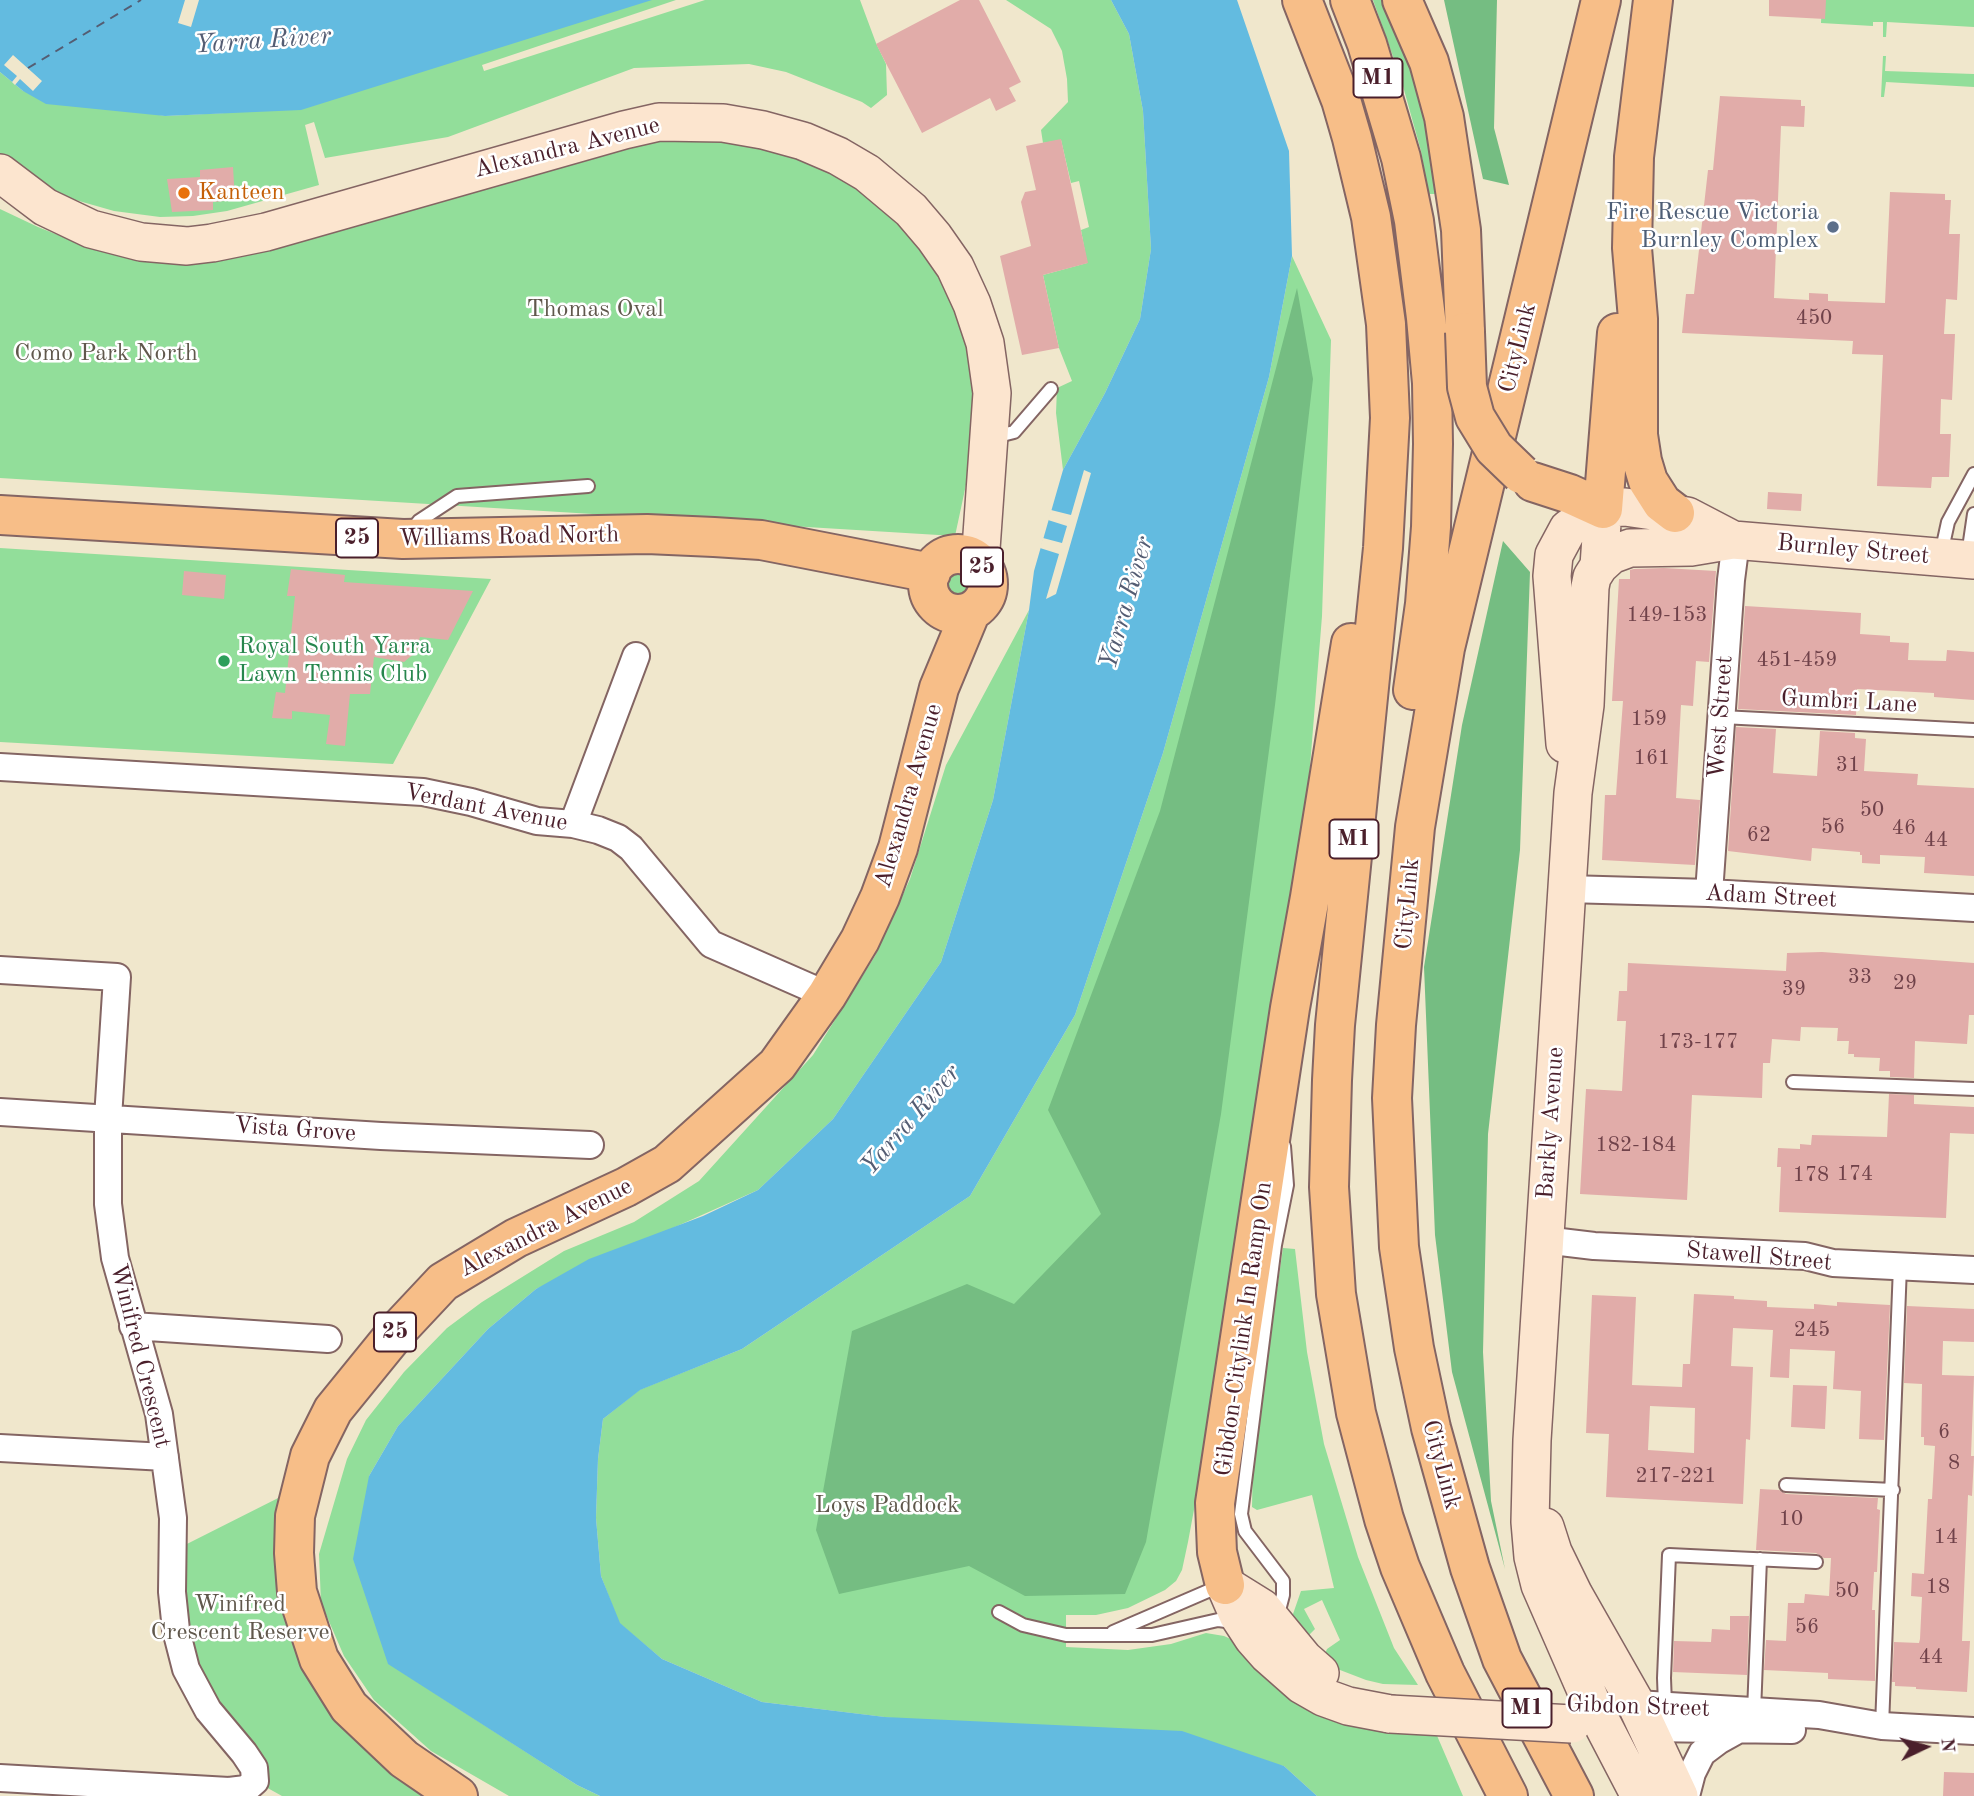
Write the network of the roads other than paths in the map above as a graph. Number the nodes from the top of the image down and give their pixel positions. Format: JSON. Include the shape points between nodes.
{"nodes":[{"id":1,"x":1302,"y":0,"type":"edge"},
{"id":2,"x":1350,"y":0,"type":"edge"},
{"id":3,"x":1402,"y":0,"type":"edge"},
{"id":4,"x":1601,"y":0,"type":"edge"},
{"id":5,"x":1653,"y":0,"type":"edge"},
{"id":6,"x":0,"y":173,"type":"edge"},
{"id":7,"x":0,"y":195,"type":"edge"},
{"id":8,"x":45,"y":206,"type":"junction"},
{"id":9,"x":1632,"y":248,"type":"junction"},
{"id":10,"x":1051,"y":389,"type":"dead end"},
{"id":11,"x":1390,"y":418,"type":"junction"},
{"id":12,"x":990,"y":438,"type":"junction"},
{"id":13,"x":1974,"y":474,"type":"edge"},
{"id":14,"x":588,"y":486,"type":"dead end"},
{"id":15,"x":1675,"y":513,"type":"junction"},
{"id":16,"x":1974,"y":514,"type":"edge"},
{"id":17,"x":0,"y":515,"type":"edge"},
{"id":18,"x":1588,"y":517,"type":"junction"},
{"id":19,"x":403,"y":539,"type":"junction"},
{"id":20,"x":1734,"y":540,"type":"junction"},
{"id":21,"x":1961,"y":559,"type":"edge"},
{"id":22,"x":955,"y":563,"type":"junction"},
{"id":23,"x":1598,"y":566,"type":"junction"},
{"id":24,"x":957,"y":610,"type":"junction"},
{"id":25,"x":636,"y":656,"type":"dead end"},
{"id":26,"x":1722,"y":717,"type":"junction"},
{"id":27,"x":1974,"y":730,"type":"edge"},
{"id":28,"x":0,"y":767,"type":"edge"},
{"id":29,"x":1573,"y":793,"type":"junction"},
{"id":30,"x":573,"y":824,"type":"junction"},
{"id":31,"x":1567,"y":889,"type":"junction"},
{"id":32,"x":1709,"y":893,"type":"junction"},
{"id":33,"x":1974,"y":908,"type":"edge"},
{"id":34,"x":0,"y":970,"type":"edge"},
{"id":35,"x":827,"y":995,"type":"junction"},
{"id":36,"x":1793,"y":1082,"type":"dead end"},
{"id":37,"x":1974,"y":1089,"type":"edge"},
{"id":38,"x":1274,"y":1109,"type":"junction"},
{"id":39,"x":0,"y":1112,"type":"edge"},
{"id":40,"x":108,"y":1118,"type":"junction"},
{"id":41,"x":590,"y":1145,"type":"dead end"},
{"id":42,"x":1544,"y":1240,"type":"junction"},
{"id":43,"x":1900,"y":1266,"type":"junction"},
{"id":44,"x":1974,"y":1270,"type":"edge"},
{"id":45,"x":133,"y":1326,"type":"junction"},
{"id":46,"x":328,"y":1339,"type":"dead end"},
{"id":47,"x":0,"y":1448,"type":"edge"},
{"id":48,"x":1531,"y":1454,"type":"junction"},
{"id":49,"x":164,"y":1457,"type":"junction"},
{"id":50,"x":1786,"y":1485,"type":"dead end"},
{"id":51,"x":1893,"y":1490,"type":"junction"},
{"id":52,"x":1760,"y":1559,"type":"junction"},
{"id":53,"x":1816,"y":1562,"type":"dead end"},
{"id":54,"x":1225,"y":1585,"type":"junction"},
{"id":55,"x":999,"y":1612,"type":"dead end"},
{"id":56,"x":1110,"y":1634,"type":"junction"},
{"id":57,"x":1277,"y":1649,"type":"junction"},
{"id":58,"x":1502,"y":1659,"type":"junction"},
{"id":59,"x":1649,"y":1713,"type":"junction"},
{"id":60,"x":1581,"y":1714,"type":"junction"},
{"id":61,"x":1745,"y":1721,"type":"junction"},
{"id":62,"x":1882,"y":1726,"type":"junction"},
{"id":63,"x":1974,"y":1731,"type":"edge"},
{"id":64,"x":0,"y":1778,"type":"edge"},
{"id":65,"x":458,"y":1796,"type":"edge"},
{"id":66,"x":1508,"y":1796,"type":"edge"},
{"id":67,"x":1574,"y":1796,"type":"edge"},
{"id":68,"x":1640,"y":1796,"type":"edge"},
{"id":69,"x":1679,"y":1796,"type":"edge"},
{"id":70,"x":1686,"y":1796,"type":"edge"}],
"edges":[{"from":1,"to":11,"type":"main road","number":"M1","via":[[1341,100],[1371,217],[1385,312]]},
{"from":2,"to":58,"type":"main road","number":"M1","via":[[1387,106],[1414,221],[1433,432],[1424,604],[1375,1030],[1371,1088],[1375,1226],[1389,1333],[1419,1474],[1438,1536]]},
{"from":3,"to":18,"type":"main road","bridge":true,"via":[[1429,62],[1444,117],[1460,220],[1468,387],[1475,417],[1494,449],[1527,478]]},
{"from":4,"to":58,"type":"main road","name":"CityLink","number":"M1","via":[[1445,648],[1415,827],[1396,1025],[1394,1170],[1399,1247],[1414,1348],[1450,1503]]},
{"from":5,"to":9,"type":"main road","via":[[1636,129]]},
{"from":6,"to":8,"type":"main road","name":"Alexandra Avenue"},
{"from":7,"to":8,"type":"main road","name":"Alexandra Avenue"},
{"from":8,"to":12,"type":"main road","name":"Alexandra Avenue","via":[[115,237],[165,244],[212,243],[659,122],[723,123],[763,130],[803,141],[867,173],[911,210],[934,237],[955,267],[985,343],[992,393]]},
{"from":9,"to":15,"type":"main road","via":[[1638,319],[1639,451],[1654,493]]},
{"from":9,"to":18,"type":"main road"},
{"from":10,"to":12,"type":"lane","via":[[1014,432]]},
{"from":11,"to":38,"type":"main road"},
{"from":11,"to":66,"type":"main road","number":"M1","via":[[1381,574],[1335,1025],[1328,1187],[1335,1282],[1356,1413],[1400,1567],[1445,1673]]},
{"from":12,"to":22,"type":"main road","name":"Alexandra Avenue","via":[[986,486]]},
{"from":13,"to":21,"type":"lane","via":[[1948,522]]},
{"from":14,"to":19,"type":"lane","via":[[457,496],[419,521]]},
{"from":15,"to":18,"type":"main road","name":"Burnley Street","via":[[1620,507]]},
{"from":15,"to":20,"type":"main road","name":"Burnley Street"},
{"from":16,"to":21,"type":"lane"},
{"from":17,"to":19,"type":"main road","name":"Williams Road North","number":"25"},
{"from":18,"to":23,"type":"main road"},
{"from":18,"to":29,"type":"main road","name":"Barkly Avenue","via":[[1554,555],[1552,585],[1563,736]]},
{"from":19,"to":22,"type":"main road","name":"Williams Road North","number":"25","via":[[647,534],[761,540]]},
{"from":20,"to":21,"type":"main road","name":"Burnley Street"},
{"from":20,"to":23,"type":"main road","name":"Burnley Street","via":[[1692,547],[1630,548],[1615,552]]},
{"from":20,"to":26,"type":"street","name":"West Street"},
{"from":22,"to":24,"type":"main road","number":"25","via":[[930,592],[934,601]]},
{"from":22,"to":24,"type":"main road","number":"25","via":[[985,571],[988,589],[984,598]]},
{"from":23,"to":29,"type":"main road","name":"Barkly Avenue","via":[[1591,582],[1585,705]]},
{"from":24,"to":35,"type":"main road","name":"Alexandra Avenue","number":"25","via":[[898,848],[860,940]]},
{"from":25,"to":30,"type":"street"},
{"from":26,"to":27,"type":"lane","name":"Gumbri Lane"},
{"from":26,"to":32,"type":"street","name":"West Street"},
{"from":28,"to":30,"type":"street","name":"Verdant Avenue","via":[[423,792],[537,821]]},
{"from":29,"to":31,"type":"main road","name":"Barkly Avenue"},
{"from":30,"to":35,"type":"street","name":"Verdant Avenue","via":[[618,838],[631,848],[711,944]]},
{"from":31,"to":32,"type":"street","name":"Adam Street"},
{"from":31,"to":42,"type":"main road","name":"Barkly Avenue"},
{"from":32,"to":33,"type":"street","name":"Adam Street"},
{"from":34,"to":40,"type":"street","name":"Winifred Crescent","via":[[117,977]]},
{"from":35,"to":65,"type":"main road","name":"Alexandra Avenue","number":"25","via":[[777,1065],[667,1164],[516,1238],[443,1282],[333,1410],[310,1456],[295,1516],[294,1553],[297,1591],[319,1659],[349,1707],[404,1759]]},
{"from":36,"to":37,"type":"lane"},
{"from":38,"to":54,"type":"main road","via":[[1215,1503],[1217,1552]]},
{"from":38,"to":57,"type":"lane","name":"Gibdon-Citylink In Ramp On","via":[[1284,1145],[1287,1185],[1275,1245],[1241,1514],[1245,1531],[1284,1584]]},
{"from":39,"to":40,"type":"street","name":"Vista Grove"},
{"from":40,"to":41,"type":"street","name":"Vista Grove"},
{"from":40,"to":45,"type":"street","name":"Winifred Crescent","via":[[108,1205],[115,1258]]},
{"from":42,"to":43,"type":"street","name":"Stawell Street"},
{"from":42,"to":48,"type":"main road","name":"Barkly Avenue"},
{"from":43,"to":44,"type":"street","name":"Stawell Street"},
{"from":43,"to":51,"type":"lane"},
{"from":45,"to":46,"type":"street"},
{"from":45,"to":49,"type":"street","name":"Winifred Crescent","via":[[159,1414]]},
{"from":47,"to":49,"type":"street"},
{"from":48,"to":59,"type":"main road","name":"Barkly Avenue","via":[[1553,1552],[1574,1595]]},
{"from":48,"to":60,"type":"main road","name":"Barkly Avenue","via":[[1530,1531],[1536,1572]]},
{"from":49,"to":64,"type":"street","name":"Winifred Crescent","via":[[173,1518],[173,1605],[186,1669],[208,1710],[254,1768],[255,1781],[246,1789],[229,1791]]},
{"from":50,"to":51,"type":"lane"},
{"from":51,"to":62,"type":"lane"},
{"from":52,"to":53,"type":"lane"},
{"from":52,"to":59,"type":"lane","via":[[1669,1555],[1664,1678]]},
{"from":52,"to":61,"type":"lane"},
{"from":54,"to":56,"type":"lane","name":"Gibdon Street"},
{"from":54,"to":57,"type":"main road","name":"Gibdon Street"},
{"from":55,"to":56,"type":"lane","name":"Gibdon Street","via":[[1030,1628],[1066,1635]]},
{"from":56,"to":57,"type":"lane","name":"Gibdon Street","via":[[1160,1635],[1218,1620],[1233,1622]]},
{"from":57,"to":60,"type":"main road","name":"Gibdon Street","via":[[1386,1704]]},
{"from":58,"to":67,"type":"main road","name":"CityLink","number":"M1"},
{"from":59,"to":60,"type":"main road","name":"Gibdon Street"},
{"from":59,"to":61,"type":"street","name":"Gibdon Street"},
{"from":59,"to":69,"type":"main road","name":"Barkly Avenue"},
{"from":60,"to":68,"type":"main road","name":"Barkly Avenue"},
{"from":61,"to":62,"type":"street","name":"Gibdon Street"},
{"from":61,"to":70,"type":"street","via":[[1702,1753]]},
{"from":62,"to":63,"type":"street","name":"Gibdon Street"}]}
